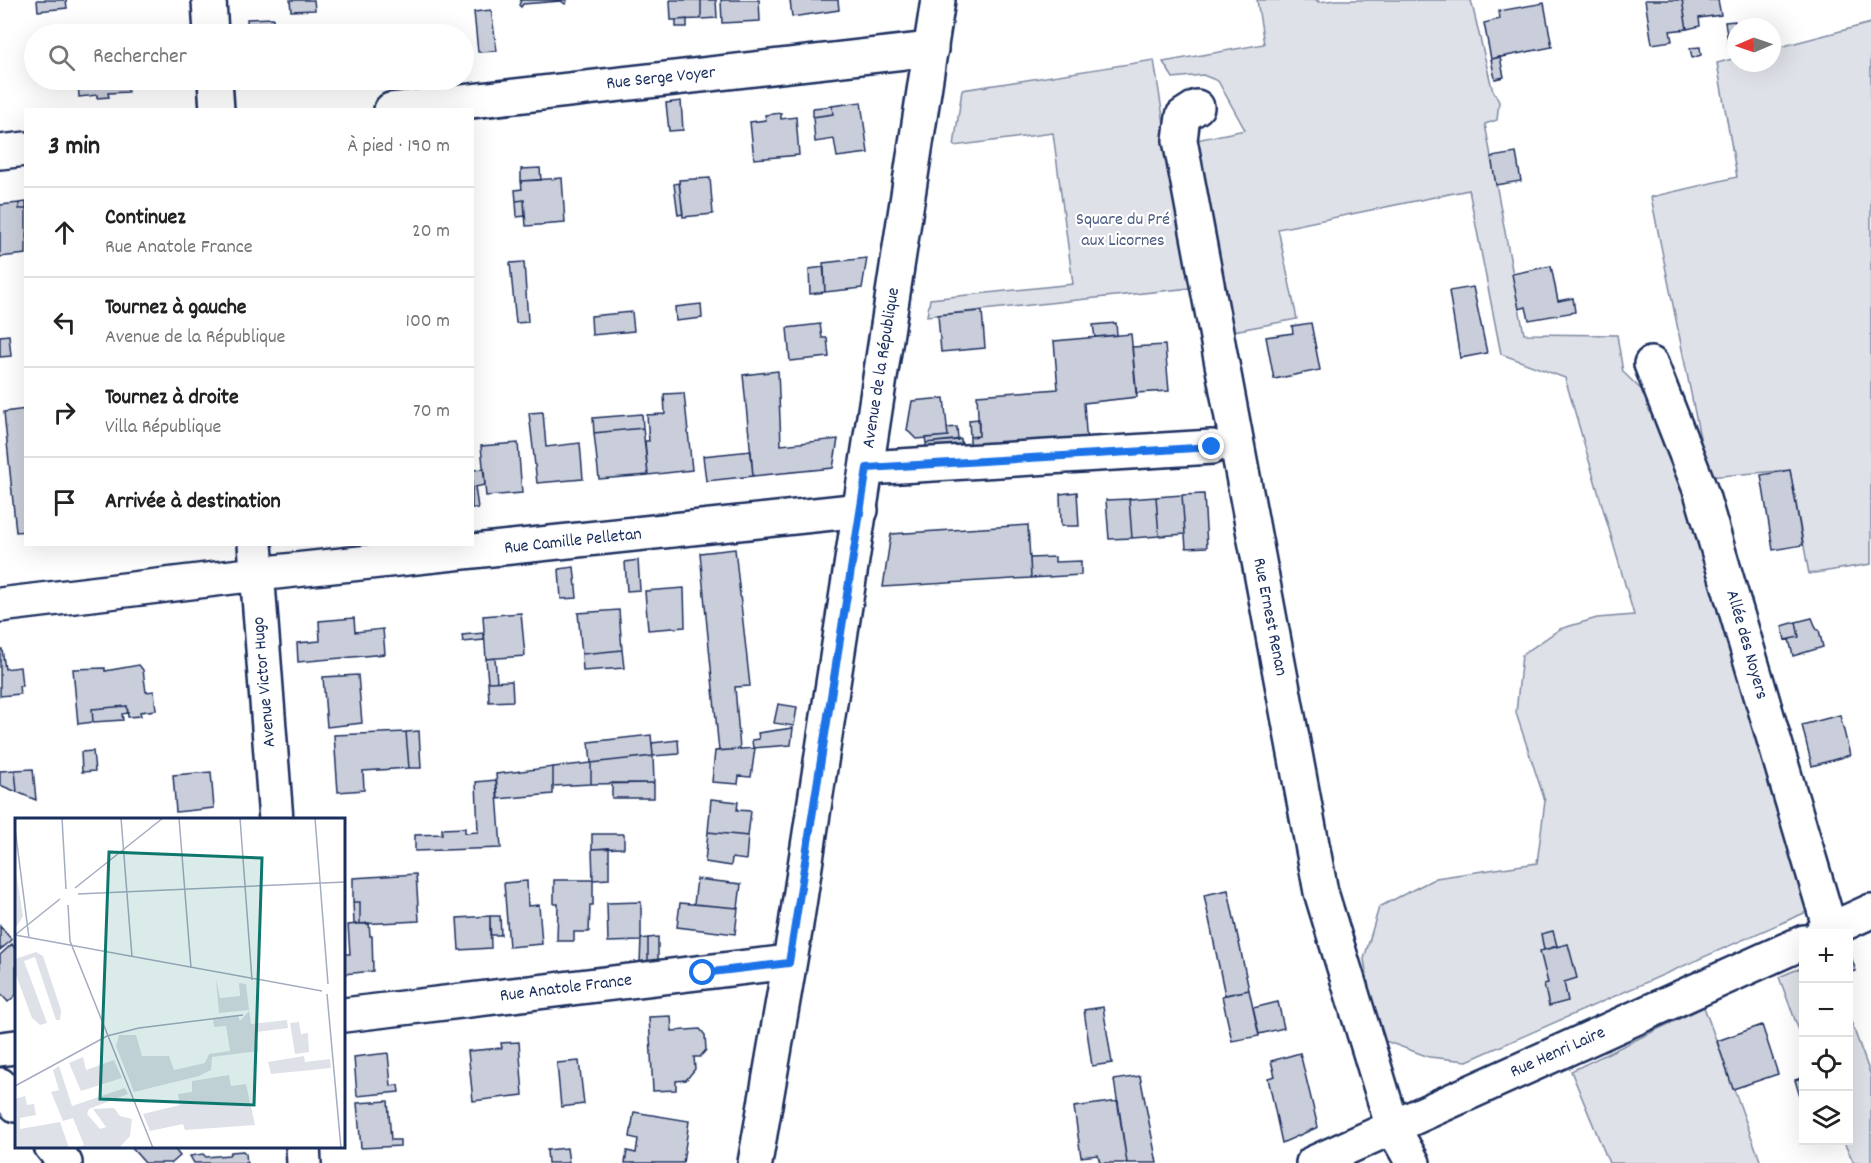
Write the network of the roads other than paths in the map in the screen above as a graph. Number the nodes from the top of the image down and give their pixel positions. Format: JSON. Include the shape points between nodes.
{"nodes":[{"id":1,"x":209,"y":0,"type":"edge"},
{"id":2,"x":938,"y":0,"type":"edge"},
{"id":3,"x":211,"y":24,"type":"edge"},
{"id":4,"x":931,"y":49,"type":"junction"},
{"id":5,"x":216,"y":90,"type":"edge"},
{"id":6,"x":1197,"y":107,"type":"dead end"},
{"id":7,"x":217,"y":108,"type":"edge"},
{"id":8,"x":409,"y":108,"type":"edge"},
{"id":9,"x":24,"y":149,"type":"edge"},
{"id":10,"x":0,"y":152,"type":"edge"},
{"id":11,"x":1651,"y":364,"type":"dead end"},
{"id":12,"x":1212,"y":447,"type":"dead end"},
{"id":13,"x":867,"y":468,"type":"junction"},
{"id":14,"x":861,"y":510,"type":"junction"},
{"id":15,"x":474,"y":543,"type":"edge"},
{"id":16,"x":433,"y":546,"type":"edge"},
{"id":17,"x":256,"y":559,"type":"edge"},
{"id":18,"x":0,"y":605,"type":"edge"},
{"id":19,"x":276,"y":818,"type":"edge"},
{"id":20,"x":1871,"y":911,"type":"edge"},
{"id":21,"x":1816,"y":929,"type":"edge"},
{"id":22,"x":1831,"y":929,"type":"edge"},
{"id":23,"x":1799,"y":944,"type":"edge"},
{"id":24,"x":789,"y":963,"type":"junction"},
{"id":25,"x":345,"y":1014,"type":"edge"},
{"id":26,"x":15,"y":1047,"type":"edge"},
{"id":27,"x":0,"y":1049,"type":"edge"},
{"id":28,"x":0,"y":1085,"type":"edge"},
{"id":29,"x":15,"y":1104,"type":"edge"},
{"id":30,"x":1393,"y":1128,"type":"junction"},
{"id":31,"x":53,"y":1148,"type":"edge"},
{"id":32,"x":303,"y":1148,"type":"edge"},
{"id":33,"x":65,"y":1163,"type":"edge"},
{"id":34,"x":304,"y":1163,"type":"edge"},
{"id":35,"x":755,"y":1163,"type":"edge"},
{"id":36,"x":1313,"y":1163,"type":"edge"},
{"id":37,"x":1413,"y":1163,"type":"edge"}],
"edges":[{"from":1,"to":3,"type":"street"},
{"from":2,"to":4,"type":"street","name":"Avenue de la République"},
{"from":4,"to":8,"type":"street","name":"Rue Serge Voyer"},
{"from":4,"to":13,"type":"street","name":"Avenue de la République"},
{"from":5,"to":7,"type":"street"},
{"from":6,"to":30,"type":"street","name":"Rue Ernest Renan","via":[[1183,117],[1180,140],[1321,892]]},
{"from":9,"to":10,"type":"street"},
{"from":11,"to":21,"type":"street","name":"Allée des Noyers","via":[[1701,492]]},
{"from":12,"to":13,"type":"street"},
{"from":13,"to":14,"type":"street","name":"Avenue de la République"},
{"from":14,"to":15,"type":"street","name":"Rue Camille Pelletan","via":[[772,521]]},
{"from":14,"to":24,"type":"street","name":"Avenue de la République"},
{"from":16,"to":17,"type":"street","name":"Rue Camille Pelletan"},
{"from":17,"to":18,"type":"street","name":"Rue Camille Pelletan"},
{"from":17,"to":19,"type":"street","name":"Avenue Victor Hugo"},
{"from":20,"to":22,"type":"street","name":"Rue Henri Laire"},
{"from":23,"to":30,"type":"street","name":"Rue Henri Laire"},
{"from":24,"to":25,"type":"street","name":"Rue Anatole France"},
{"from":24,"to":35,"type":"street","name":"Avenue de la République"},
{"from":26,"to":27,"type":"street"},
{"from":28,"to":29,"type":"street"},
{"from":30,"to":36,"type":"street","name":"Rue Henri Laire"},
{"from":30,"to":37,"type":"street","name":"Rue Ernest Renan"},
{"from":31,"to":33,"type":"street"},
{"from":32,"to":34,"type":"street"}]}
